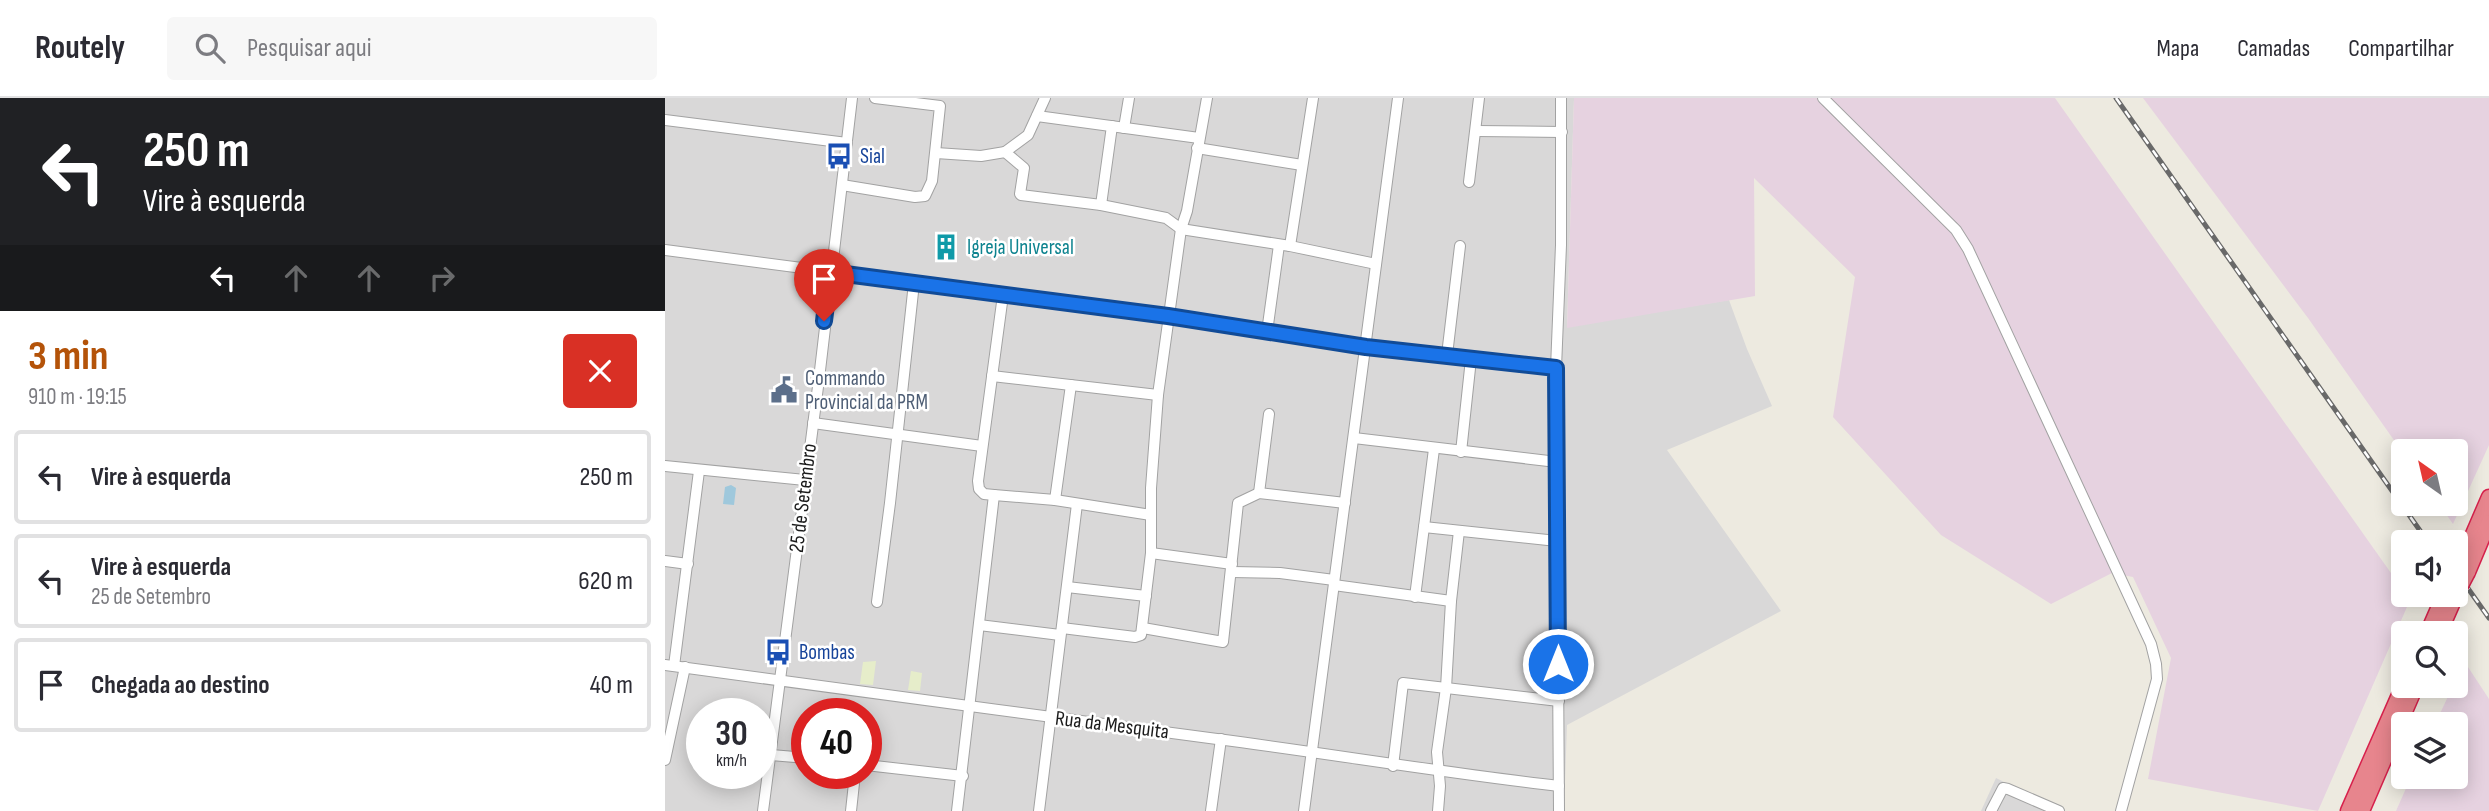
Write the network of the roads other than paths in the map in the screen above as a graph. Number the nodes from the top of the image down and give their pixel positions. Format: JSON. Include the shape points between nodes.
{"nodes":[{"id":1,"x":852,"y":98,"type":"edge"},
{"id":2,"x":875,"y":98,"type":"edge"},
{"id":3,"x":1045,"y":98,"type":"edge"},
{"id":4,"x":1129,"y":98,"type":"edge"},
{"id":5,"x":1207,"y":98,"type":"edge"},
{"id":6,"x":1313,"y":98,"type":"edge"},
{"id":7,"x":1398,"y":98,"type":"edge"},
{"id":8,"x":1479,"y":98,"type":"edge"},
{"id":9,"x":1561,"y":98,"type":"edge"},
{"id":10,"x":1823,"y":98,"type":"edge"},
{"id":11,"x":1037,"y":116,"type":"junction"},
{"id":12,"x":665,"y":120,"type":"edge"},
{"id":13,"x":1112,"y":126,"type":"junction"},
{"id":14,"x":1124,"y":128,"type":"junction"},
{"id":15,"x":1476,"y":131,"type":"junction"},
{"id":16,"x":1562,"y":132,"type":"junction"},
{"id":17,"x":846,"y":143,"type":"junction"},
{"id":18,"x":1198,"y":143,"type":"junction"},
{"id":19,"x":1005,"y":152,"type":"junction"},
{"id":20,"x":936,"y":153,"type":"junction"},
{"id":21,"x":1302,"y":165,"type":"junction"},
{"id":22,"x":1469,"y":182,"type":"dead end"},
{"id":23,"x":842,"y":185,"type":"junction"},
{"id":24,"x":1101,"y":205,"type":"junction"},
{"id":25,"x":1181,"y":229,"type":"junction"},
{"id":26,"x":1284,"y":246,"type":"junction"},
{"id":27,"x":1460,"y":246,"type":"dead end"},
{"id":28,"x":665,"y":250,"type":"edge"},
{"id":29,"x":1376,"y":264,"type":"junction"},
{"id":30,"x":830,"y":272,"type":"junction"},
{"id":31,"x":913,"y":283,"type":"junction"},
{"id":32,"x":1003,"y":295,"type":"junction"},
{"id":33,"x":1168,"y":316,"type":"junction"},
{"id":34,"x":1267,"y":332,"type":"junction"},
{"id":35,"x":1366,"y":347,"type":"junction"},
{"id":36,"x":1447,"y":355,"type":"junction"},
{"id":37,"x":1471,"y":359,"type":"junction"},
{"id":38,"x":1556,"y":368,"type":"junction"},
{"id":39,"x":992,"y":376,"type":"junction"},
{"id":40,"x":1071,"y":385,"type":"junction"},
{"id":41,"x":1158,"y":395,"type":"junction"},
{"id":42,"x":1269,"y":414,"type":"dead end"},
{"id":43,"x":813,"y":423,"type":"junction"},
{"id":44,"x":896,"y":435,"type":"junction"},
{"id":45,"x":1353,"y":438,"type":"junction"},
{"id":46,"x":982,"y":446,"type":"junction"},
{"id":47,"x":1434,"y":449,"type":"junction"},
{"id":48,"x":1461,"y":452,"type":"junction"},
{"id":49,"x":1557,"y":462,"type":"junction"},
{"id":50,"x":665,"y":466,"type":"edge"},
{"id":51,"x":699,"y":471,"type":"junction"},
{"id":52,"x":806,"y":480,"type":"junction"},
{"id":53,"x":1259,"y":493,"type":"junction"},
{"id":54,"x":994,"y":495,"type":"junction"},
{"id":55,"x":2489,"y":497,"type":"edge"},
{"id":56,"x":1055,"y":500,"type":"junction"},
{"id":57,"x":1345,"y":503,"type":"junction"},
{"id":58,"x":1077,"y":504,"type":"junction"},
{"id":59,"x":1151,"y":515,"type":"junction"},
{"id":60,"x":2489,"y":522,"type":"edge"},
{"id":61,"x":1424,"y":527,"type":"junction"},
{"id":62,"x":1459,"y":531,"type":"junction"},
{"id":63,"x":1557,"y":541,"type":"junction"},
{"id":64,"x":2468,"y":551,"type":"edge"},
{"id":65,"x":1151,"y":553,"type":"junction"},
{"id":66,"x":2468,"y":557,"type":"edge"},
{"id":67,"x":665,"y":561,"type":"edge"},
{"id":68,"x":688,"y":564,"type":"junction"},
{"id":69,"x":1232,"y":568,"type":"junction"},
{"id":70,"x":1334,"y":583,"type":"junction"},
{"id":71,"x":1067,"y":587,"type":"junction"},
{"id":72,"x":1146,"y":596,"type":"junction"},
{"id":73,"x":1415,"y":597,"type":"junction"},
{"id":74,"x":1451,"y":600,"type":"junction"},
{"id":75,"x":877,"y":602,"type":"dead end"},
{"id":76,"x":979,"y":625,"type":"junction"},
{"id":77,"x":1143,"y":628,"type":"junction"},
{"id":78,"x":1061,"y":631,"type":"junction"},
{"id":79,"x":675,"y":666,"type":"edge"},
{"id":80,"x":781,"y":681,"type":"junction"},
{"id":81,"x":1446,"y":688,"type":"junction"},
{"id":82,"x":2398,"y":698,"type":"edge"},
{"id":83,"x":2411,"y":698,"type":"edge"},
{"id":84,"x":1559,"y":701,"type":"junction"},
{"id":85,"x":971,"y":708,"type":"junction"},
{"id":86,"x":777,"y":711,"type":"edge"},
{"id":87,"x":1051,"y":717,"type":"junction"},
{"id":88,"x":1221,"y":739,"type":"junction"},
{"id":89,"x":1311,"y":753,"type":"junction"},
{"id":90,"x":665,"y":761,"type":"edge"},
{"id":91,"x":1393,"y":766,"type":"junction"},
{"id":92,"x":882,"y":767,"type":"edge"},
{"id":93,"x":1439,"y":772,"type":"junction"},
{"id":94,"x":963,"y":776,"type":"junction"},
{"id":95,"x":1559,"y":786,"type":"junction"},
{"id":96,"x":766,"y":789,"type":"edge"},
{"id":97,"x":854,"y":789,"type":"edge"},
{"id":98,"x":763,"y":811,"type":"edge"},
{"id":99,"x":852,"y":811,"type":"edge"},
{"id":100,"x":957,"y":811,"type":"edge"},
{"id":101,"x":1039,"y":811,"type":"edge"},
{"id":102,"x":1211,"y":811,"type":"edge"},
{"id":103,"x":1304,"y":811,"type":"edge"},
{"id":104,"x":1438,"y":811,"type":"edge"},
{"id":105,"x":1559,"y":811,"type":"edge"},
{"id":106,"x":1991,"y":811,"type":"edge"},
{"id":107,"x":2059,"y":811,"type":"edge"},
{"id":108,"x":2121,"y":811,"type":"edge"},
{"id":109,"x":2348,"y":811,"type":"edge"},
{"id":110,"x":2362,"y":811,"type":"edge"}],
"edges":[{"from":1,"to":17,"type":"street","name":"25 de Setembro"},
{"from":2,"to":20,"type":"street","via":[[940,106]]},
{"from":3,"to":11,"type":"street"},
{"from":4,"to":14,"type":"street"},
{"from":5,"to":18,"type":"street"},
{"from":6,"to":21,"type":"street"},
{"from":7,"to":29,"type":"street"},
{"from":8,"to":15,"type":"street"},
{"from":9,"to":16,"type":"street"},
{"from":10,"to":108,"type":"street","via":[[1957,230],[2151,644],[2157,678]]},
{"from":11,"to":13,"type":"street"},
{"from":11,"to":19,"type":"street","via":[[1028,135]]},
{"from":12,"to":17,"type":"street"},
{"from":13,"to":14,"type":"street"},
{"from":13,"to":24,"type":"street"},
{"from":14,"to":18,"type":"street"},
{"from":15,"to":16,"type":"street"},
{"from":15,"to":22,"type":"street"},
{"from":16,"to":38,"type":"street"},
{"from":17,"to":23,"type":"street","name":"25 de Setembro"},
{"from":18,"to":21,"type":"street"},
{"from":18,"to":25,"type":"street"},
{"from":19,"to":20,"type":"street","via":[[981,156]]},
{"from":19,"to":24,"type":"street","via":[[1024,168],[1021,195]]},
{"from":20,"to":23,"type":"street","via":[[925,196]]},
{"from":21,"to":26,"type":"street"},
{"from":23,"to":30,"type":"street","name":"25 de Setembro"},
{"from":24,"to":25,"type":"street","via":[[1166,218]]},
{"from":25,"to":26,"type":"street"},
{"from":25,"to":33,"type":"street"},
{"from":26,"to":29,"type":"street"},
{"from":26,"to":34,"type":"street"},
{"from":27,"to":36,"type":"street"},
{"from":28,"to":30,"type":"street"},
{"from":29,"to":35,"type":"street"},
{"from":30,"to":31,"type":"street"},
{"from":30,"to":43,"type":"street","name":"25 de Setembro"},
{"from":31,"to":32,"type":"street"},
{"from":31,"to":44,"type":"street"},
{"from":32,"to":33,"type":"street"},
{"from":32,"to":39,"type":"street"},
{"from":33,"to":34,"type":"street"},
{"from":33,"to":41,"type":"street"},
{"from":34,"to":35,"type":"street"},
{"from":35,"to":36,"type":"street"},
{"from":35,"to":45,"type":"street"},
{"from":36,"to":37,"type":"street"},
{"from":37,"to":38,"type":"street"},
{"from":37,"to":48,"type":"street"},
{"from":38,"to":49,"type":"street"},
{"from":39,"to":40,"type":"street"},
{"from":39,"to":46,"type":"street"},
{"from":40,"to":41,"type":"street"},
{"from":40,"to":56,"type":"street"},
{"from":41,"to":59,"type":"street"},
{"from":42,"to":53,"type":"street"},
{"from":43,"to":44,"type":"street"},
{"from":43,"to":52,"type":"street","name":"25 de Setembro"},
{"from":44,"to":46,"type":"street"},
{"from":44,"to":75,"type":"street"},
{"from":45,"to":47,"type":"street"},
{"from":45,"to":57,"type":"street"},
{"from":46,"to":54,"type":"street","via":[[979,489]]},
{"from":47,"to":48,"type":"street"},
{"from":47,"to":61,"type":"street"},
{"from":48,"to":49,"type":"street"},
{"from":49,"to":63,"type":"street"},
{"from":50,"to":51,"type":"street"},
{"from":51,"to":52,"type":"street"},
{"from":51,"to":68,"type":"street"},
{"from":52,"to":80,"type":"street","name":"25 de Setembro"},
{"from":53,"to":57,"type":"street"},
{"from":53,"to":69,"type":"street","via":[[1238,503]]},
{"from":54,"to":56,"type":"street"},
{"from":54,"to":76,"type":"street"},
{"from":55,"to":64,"type":"highway"},
{"from":56,"to":58,"type":"street"},
{"from":57,"to":70,"type":"street"},
{"from":58,"to":59,"type":"street"},
{"from":58,"to":71,"type":"street"},
{"from":59,"to":65,"type":"street"},
{"from":60,"to":66,"type":"highway"},
{"from":61,"to":62,"type":"street"},
{"from":61,"to":73,"type":"street"},
{"from":62,"to":63,"type":"street"},
{"from":62,"to":74,"type":"street"},
{"from":63,"to":84,"type":"street"},
{"from":65,"to":69,"type":"street"},
{"from":65,"to":72,"type":"street"},
{"from":67,"to":68,"type":"street"},
{"from":68,"to":79,"type":"street"},
{"from":69,"to":70,"type":"street"},
{"from":69,"to":77,"type":"street","via":[[1223,642]]},
{"from":70,"to":73,"type":"street"},
{"from":70,"to":89,"type":"street"},
{"from":71,"to":72,"type":"street"},
{"from":71,"to":78,"type":"street"},
{"from":72,"to":77,"type":"street"},
{"from":73,"to":74,"type":"street"},
{"from":74,"to":81,"type":"street"},
{"from":76,"to":78,"type":"street"},
{"from":76,"to":85,"type":"street"},
{"from":77,"to":78,"type":"street","via":[[1135,637]]},
{"from":78,"to":87,"type":"street"},
{"from":79,"to":80,"type":"street","name":"Rua da Mesquita"},
{"from":79,"to":90,"type":"street"},
{"from":80,"to":85,"type":"street","name":"Rua da Mesquita"},
{"from":80,"to":86,"type":"street","name":"25 de Setembro"},
{"from":81,"to":84,"type":"street"},
{"from":81,"to":91,"type":"street","via":[[1403,683]]},
{"from":81,"to":93,"type":"street","via":[[1437,752]]},
{"from":82,"to":109,"type":"highway"},
{"from":83,"to":110,"type":"highway"},
{"from":84,"to":95,"type":"street"},
{"from":85,"to":87,"type":"street","name":"Rua da Mesquita"},
{"from":85,"to":94,"type":"street"},
{"from":87,"to":88,"type":"street","name":"Rua da Mesquita"},
{"from":87,"to":101,"type":"street"},
{"from":88,"to":89,"type":"street","name":"Rua da Mesquita"},
{"from":88,"to":102,"type":"street"},
{"from":89,"to":91,"type":"street","name":"Rua da Mesquita"},
{"from":89,"to":103,"type":"street"},
{"from":91,"to":93,"type":"street","name":"Rua da Mesquita"},
{"from":92,"to":94,"type":"street"},
{"from":93,"to":95,"type":"street","name":"Rua da Mesquita"},
{"from":93,"to":104,"type":"street"},
{"from":94,"to":100,"type":"street"},
{"from":95,"to":105,"type":"street"},
{"from":96,"to":98,"type":"street","name":"25 de Setembro"},
{"from":97,"to":99,"type":"street"},
{"from":106,"to":107,"type":"street","via":[[2003,788]]}]}
